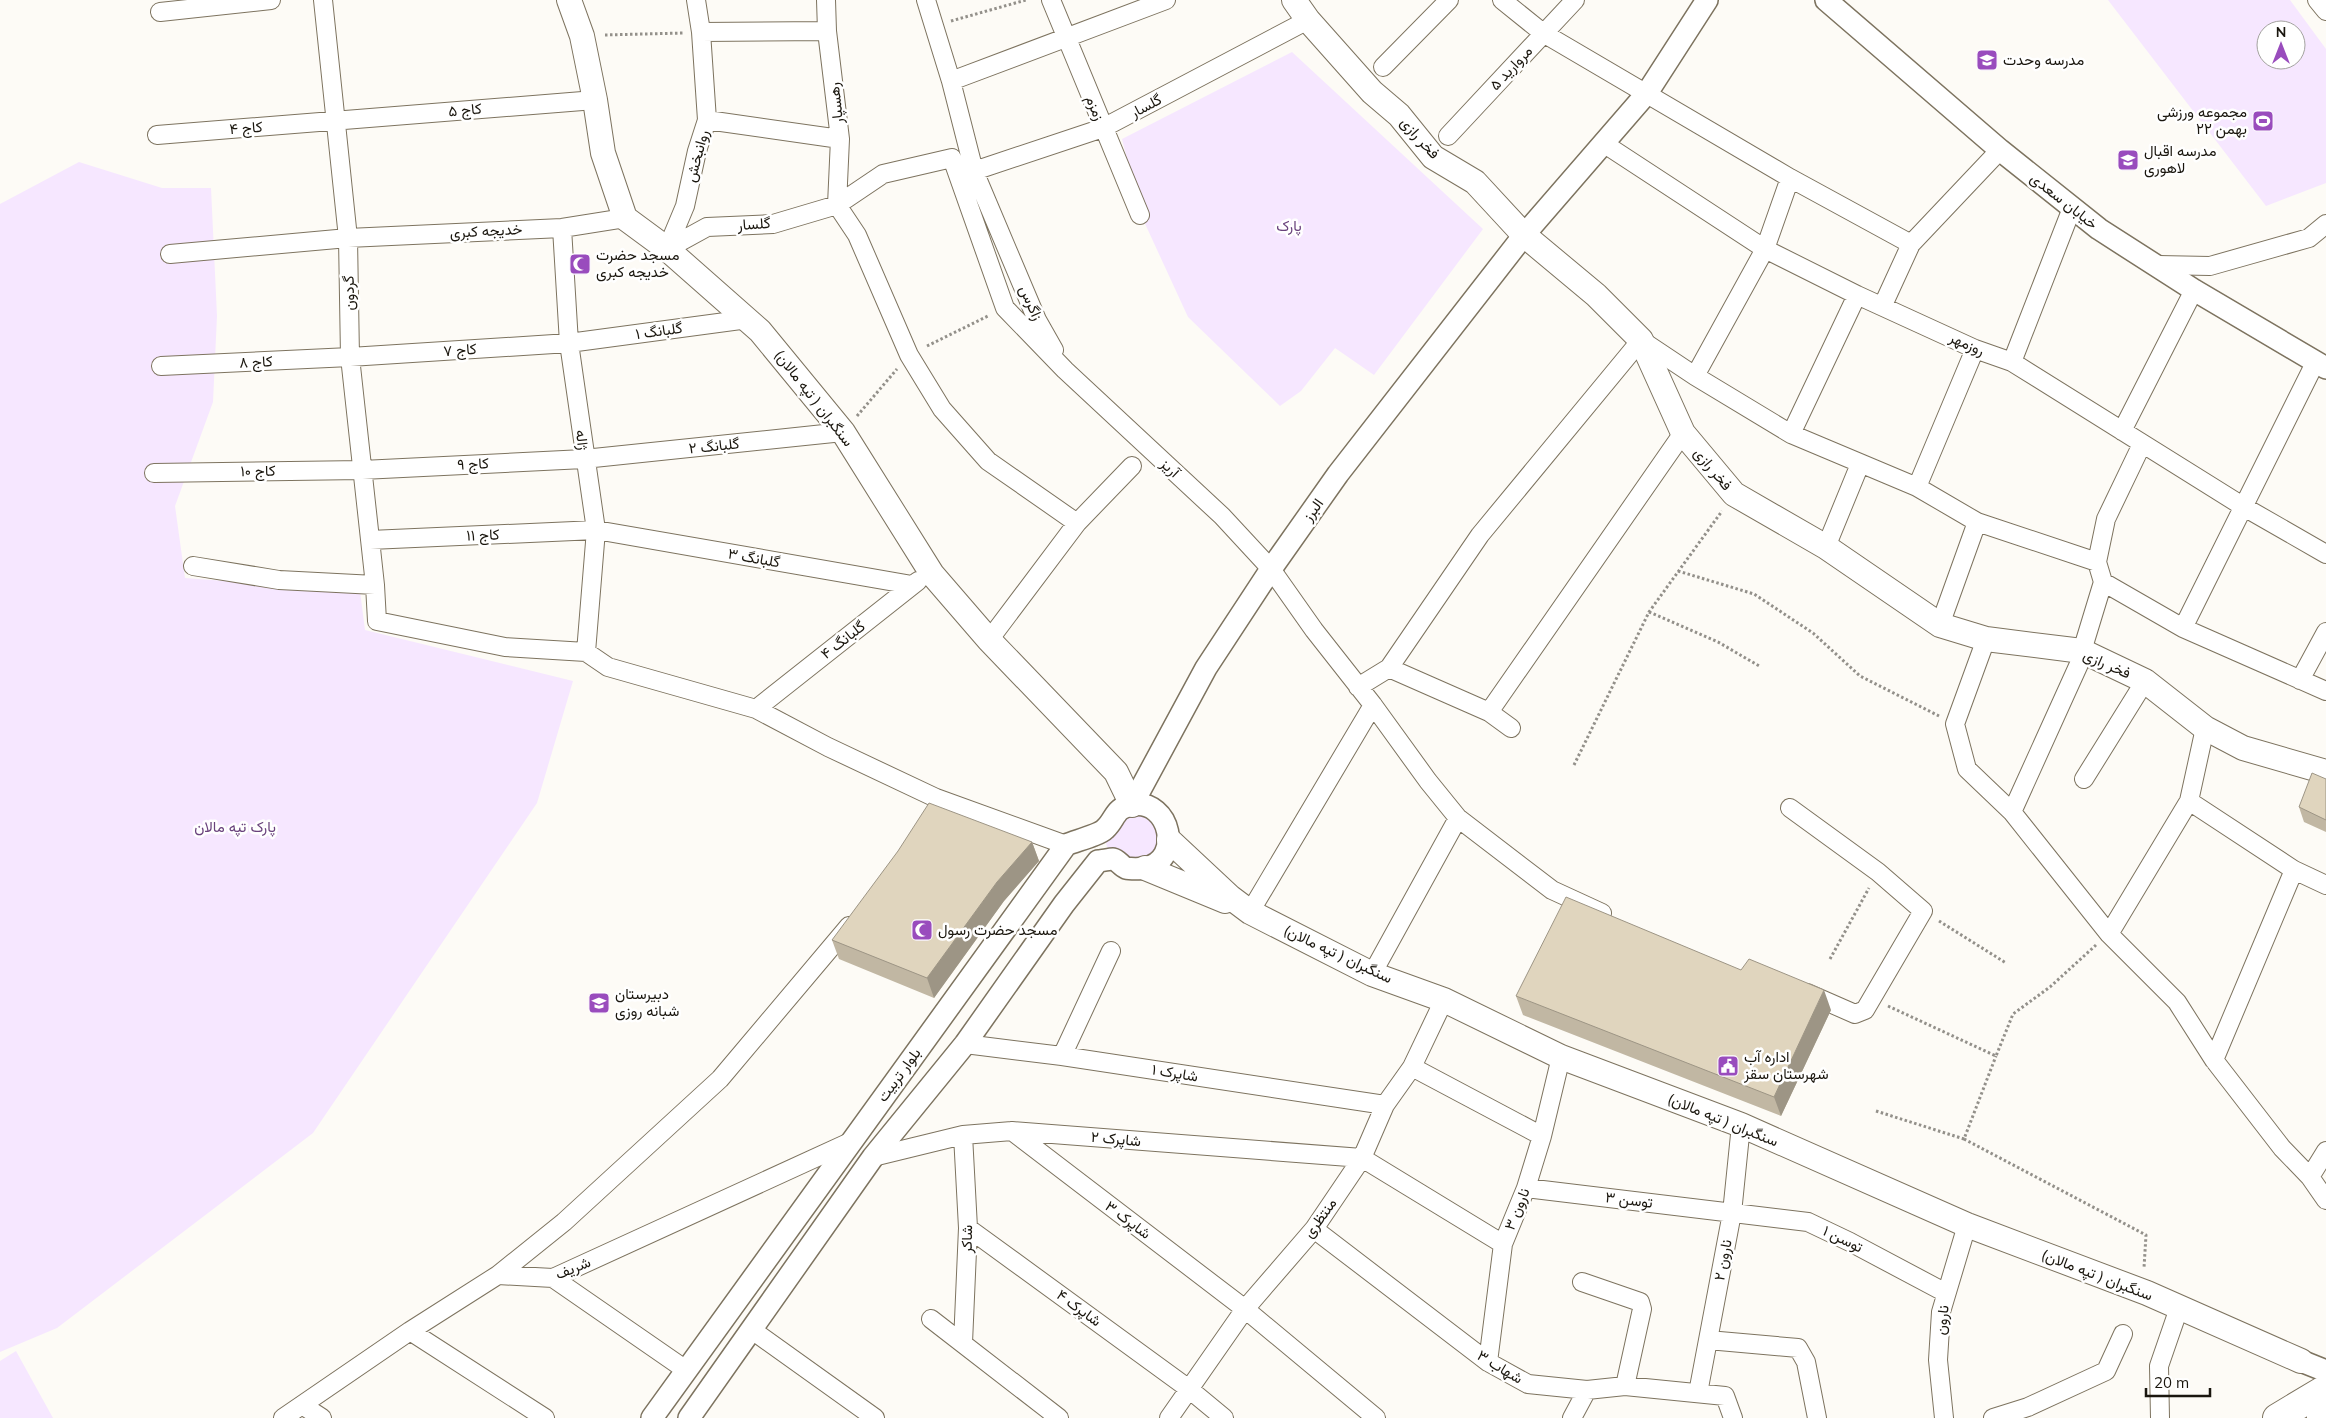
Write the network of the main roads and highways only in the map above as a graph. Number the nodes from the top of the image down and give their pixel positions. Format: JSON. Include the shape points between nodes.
{"nodes":[{"id":1,"x":569,"y":0,"type":"edge"},
{"id":2,"x":1294,"y":0,"type":"edge"},
{"id":3,"x":2326,"y":772,"type":"edge"},
{"id":4,"x":1132,"y":805,"type":"road end"},
{"id":5,"x":1169,"y":840,"type":"road end"},
{"id":6,"x":1145,"y":868,"type":"road end"},
{"id":7,"x":1250,"y":912,"type":"junction"},
{"id":8,"x":2301,"y":1361,"type":"road end"},
{"id":9,"x":2325,"y":1392,"type":"edge"},
{"id":10,"x":2277,"y":1418,"type":"edge"},
{"id":11,"x":2321,"y":1418,"type":"edge"}],
"edges":[{"from":1,"to":4,"type":"main road","name":"سنگبران ( تپه مالان)","via":[[582,36],[603,153],[624,218],[667,249],[748,319],[844,432],[922,580],[989,640],[1116,772]]},
{"from":2,"to":3,"type":"main road","name":"فخر رازی","via":[[1308,20],[1372,92],[1399,115],[1433,157],[1475,182],[1524,235],[1596,295],[1641,340],[1683,432],[1734,494],[1826,547],[1940,624],[1986,639],[2083,652],[2145,681],[2205,728],[2243,748]]},
{"from":5,"to":7,"type":"main road","name":"سنگبران ( تپه مالان)"},
{"from":6,"to":7,"type":"main road"},
{"from":7,"to":8,"type":"main road","name":"سنگبران ( تپه مالان)","via":[[1372,974],[1444,1000],[1560,1057],[1741,1125],[1967,1225],[2146,1293]]},
{"from":9,"to":10,"type":"main road"},
{"from":9,"to":11,"type":"main road"}]}
